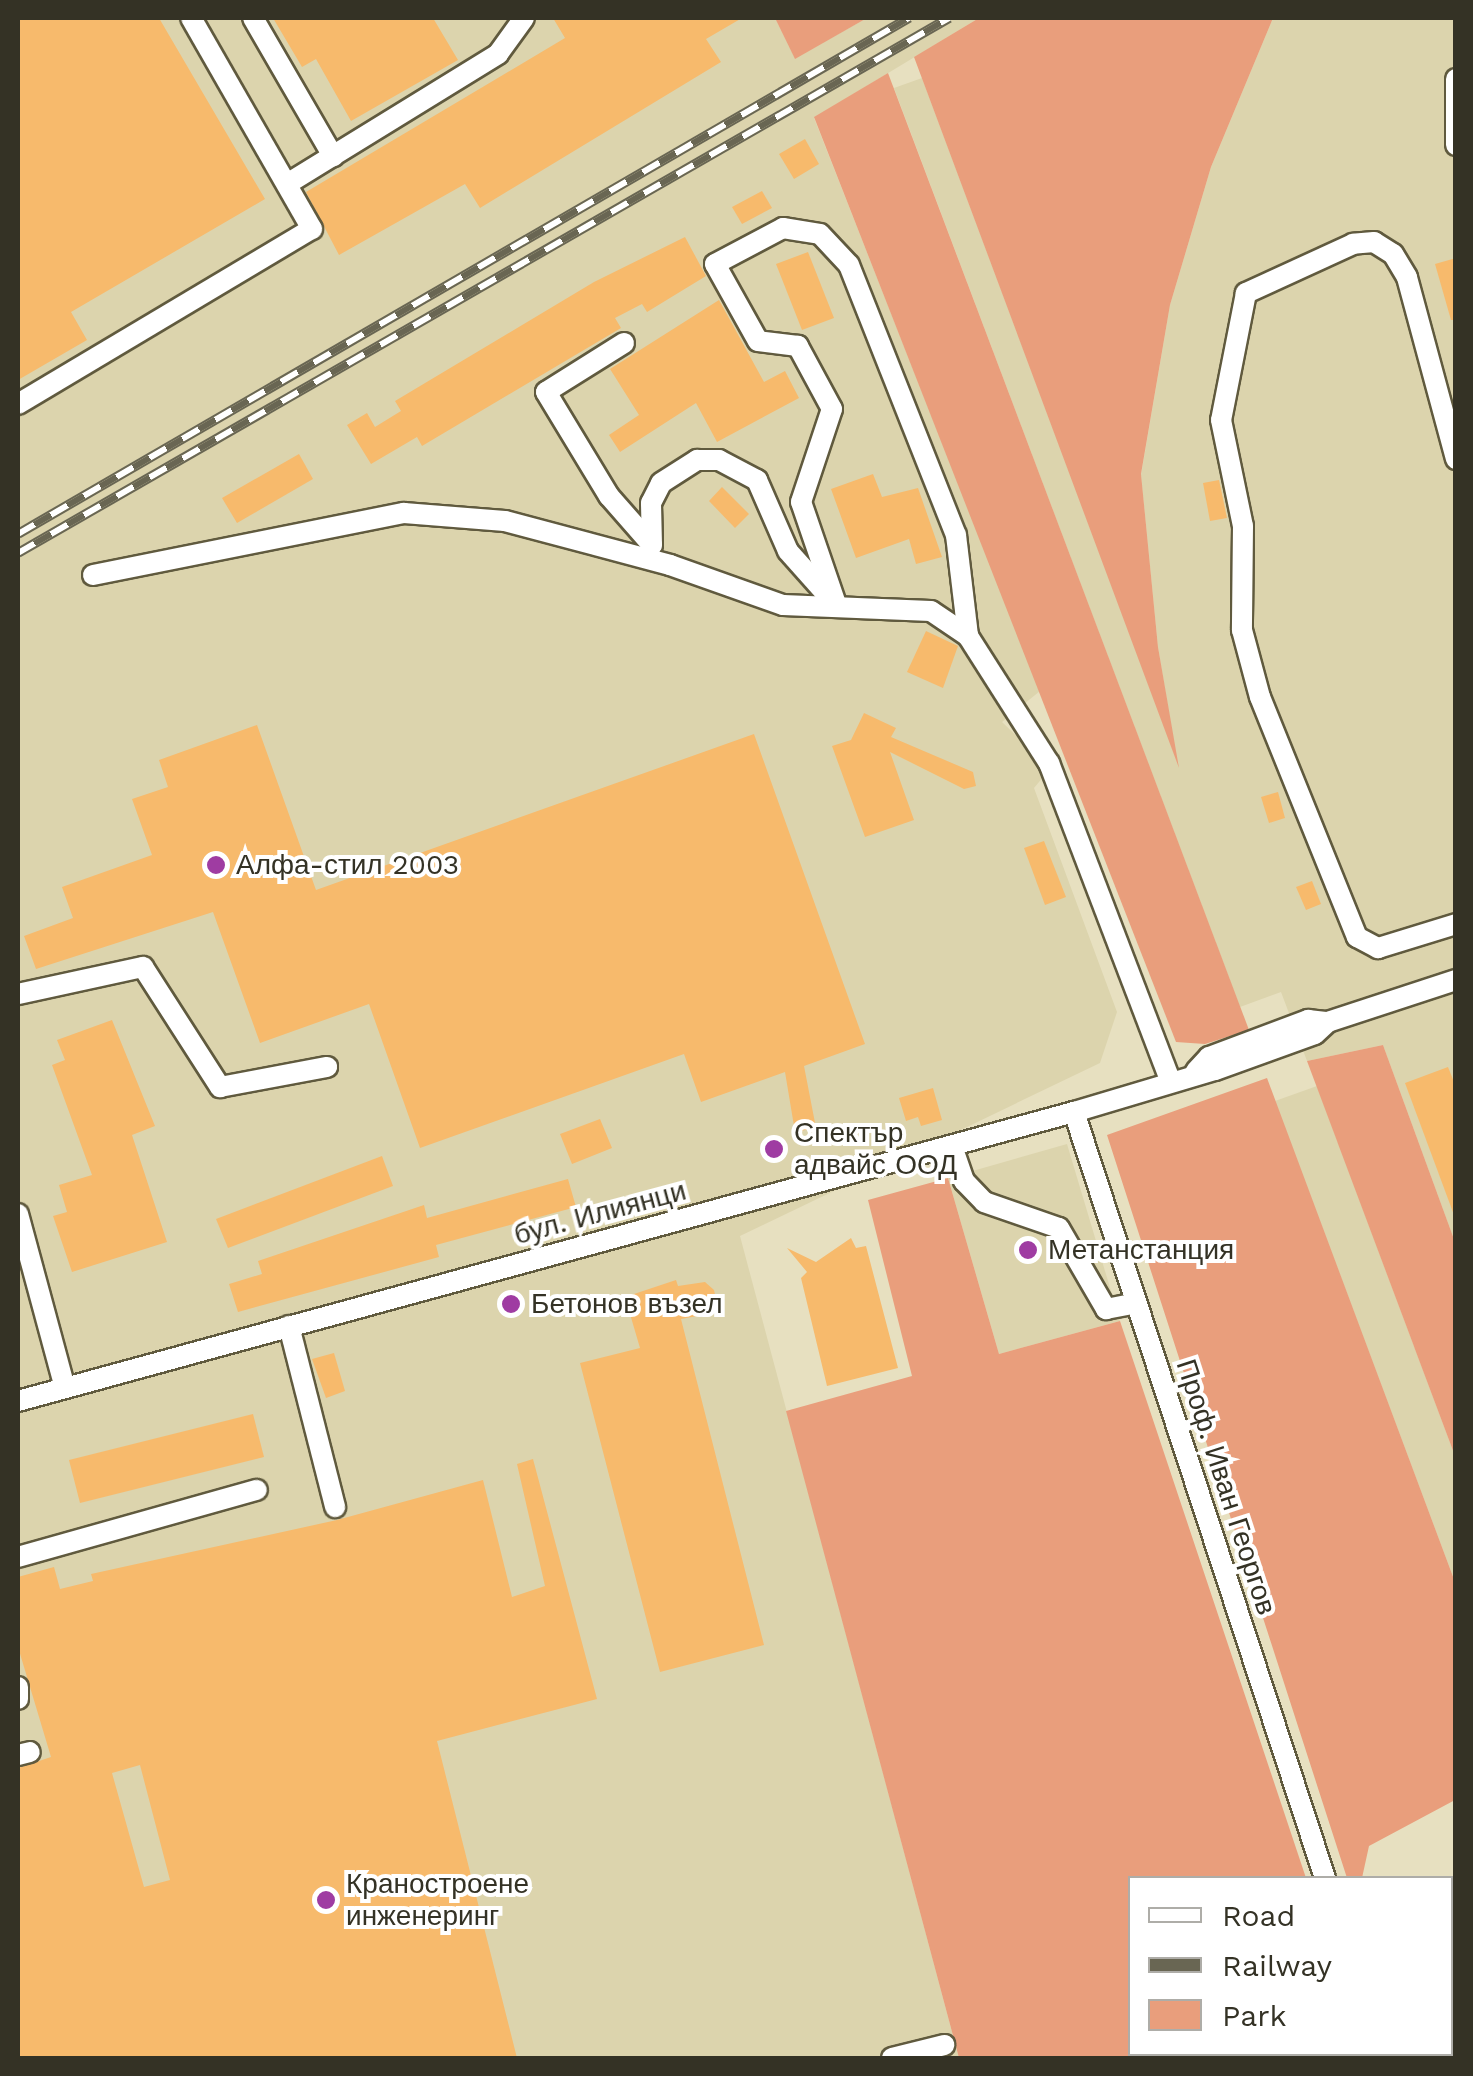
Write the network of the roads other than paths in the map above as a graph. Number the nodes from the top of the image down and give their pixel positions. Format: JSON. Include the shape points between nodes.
{"nodes":[{"id":1,"x":190,"y":18,"type":"edge"},
{"id":2,"x":253,"y":18,"type":"edge"},
{"id":3,"x":524,"y":18,"type":"edge"},
{"id":4,"x":1456,"y":79,"type":"edge"},
{"id":5,"x":1456,"y":145,"type":"edge"},
{"id":6,"x":333,"y":156,"type":"junction"},
{"id":7,"x":287,"y":184,"type":"junction"},
{"id":8,"x":624,"y":343,"type":"dead end"},
{"id":9,"x":18,"y":404,"type":"edge"},
{"id":10,"x":1456,"y":459,"type":"edge"},
{"id":11,"x":652,"y":546,"type":"junction"},
{"id":12,"x":670,"y":565,"type":"junction"},
{"id":13,"x":93,"y":576,"type":"dead end"},
{"id":14,"x":837,"y":606,"type":"junction"},
{"id":15,"x":968,"y":636,"type":"junction"},
{"id":16,"x":1456,"y":924,"type":"edge"},
{"id":17,"x":1456,"y":980,"type":"edge"},
{"id":18,"x":18,"y":994,"type":"edge"},
{"id":19,"x":326,"y":1067,"type":"dead end"},
{"id":20,"x":1170,"y":1080,"type":"junction"},
{"id":21,"x":1074,"y":1112,"type":"junction"},
{"id":22,"x":952,"y":1146,"type":"junction"},
{"id":23,"x":18,"y":1214,"type":"edge"},
{"id":24,"x":1136,"y":1302,"type":"junction"},
{"id":25,"x":290,"y":1326,"type":"junction"},
{"id":26,"x":65,"y":1388,"type":"junction"},
{"id":27,"x":18,"y":1400,"type":"edge"},
{"id":28,"x":257,"y":1490,"type":"dead end"},
{"id":29,"x":335,"y":1507,"type":"dead end"},
{"id":30,"x":18,"y":1557,"type":"edge"},
{"id":31,"x":18,"y":1688,"type":"edge"},
{"id":32,"x":18,"y":1699,"type":"edge"},
{"id":33,"x":1324,"y":1876,"type":"edge"},
{"id":34,"x":944,"y":2045,"type":"dead end"},
{"id":35,"x":892,"y":2058,"type":"edge"}],
"edges":[{"from":1,"to":7,"type":"street"},
{"from":2,"to":6,"type":"street"},
{"from":3,"to":6,"type":"street","via":[[498,54]]},
{"from":4,"to":5,"type":"street"},
{"from":6,"to":7,"type":"street"},
{"from":7,"to":9,"type":"street","via":[[312,229]]},
{"from":8,"to":11,"type":"street","via":[[546,392],[609,496]]},
{"from":10,"to":16,"type":"street","via":[[1406,277],[1393,254],[1374,242],[1353,244],[1246,293],[1221,420],[1244,526],[1242,630],[1260,698],[1357,937],[1378,948]]},
{"from":11,"to":12,"type":"street"},
{"from":11,"to":14,"type":"street","via":[[651,503],[661,483],[697,460],[740,466],[769,498],[788,551]]},
{"from":12,"to":13,"type":"street","via":[[505,521],[404,513]]},
{"from":12,"to":14,"type":"street","via":[[782,605]]},
{"from":14,"to":15,"type":"street","via":[[931,611]]},
{"from":14,"to":15,"type":"street","via":[[801,502],[832,409],[798,346],[758,341],[715,264],[783,228],[820,234],[848,265],[956,536]]},
{"from":15,"to":20,"type":"street","via":[[1049,762]]},
{"from":17,"to":20,"type":"street","name":"бул. Илиянци"},
{"from":18,"to":19,"type":"street","via":[[143,967],[220,1087]]},
{"from":20,"to":21,"type":"street","name":"бул. Илиянци"},
{"from":21,"to":22,"type":"street","name":"бул. Илиянци"},
{"from":21,"to":24,"type":"street","name":"Проф. Иван Георгов"},
{"from":22,"to":24,"type":"street","via":[[964,1181],[984,1202],[1060,1228],[1106,1309]]},
{"from":22,"to":25,"type":"street","name":"бул. Илиянци"},
{"from":23,"to":26,"type":"street"},
{"from":24,"to":33,"type":"street","name":"Проф. Иван Георгов"},
{"from":25,"to":26,"type":"street","name":"бул. Илиянци"},
{"from":25,"to":29,"type":"street"},
{"from":26,"to":27,"type":"street","name":"бул. Илиянци"},
{"from":28,"to":30,"type":"street"},
{"from":31,"to":32,"type":"street"},
{"from":34,"to":35,"type":"street"}]}
